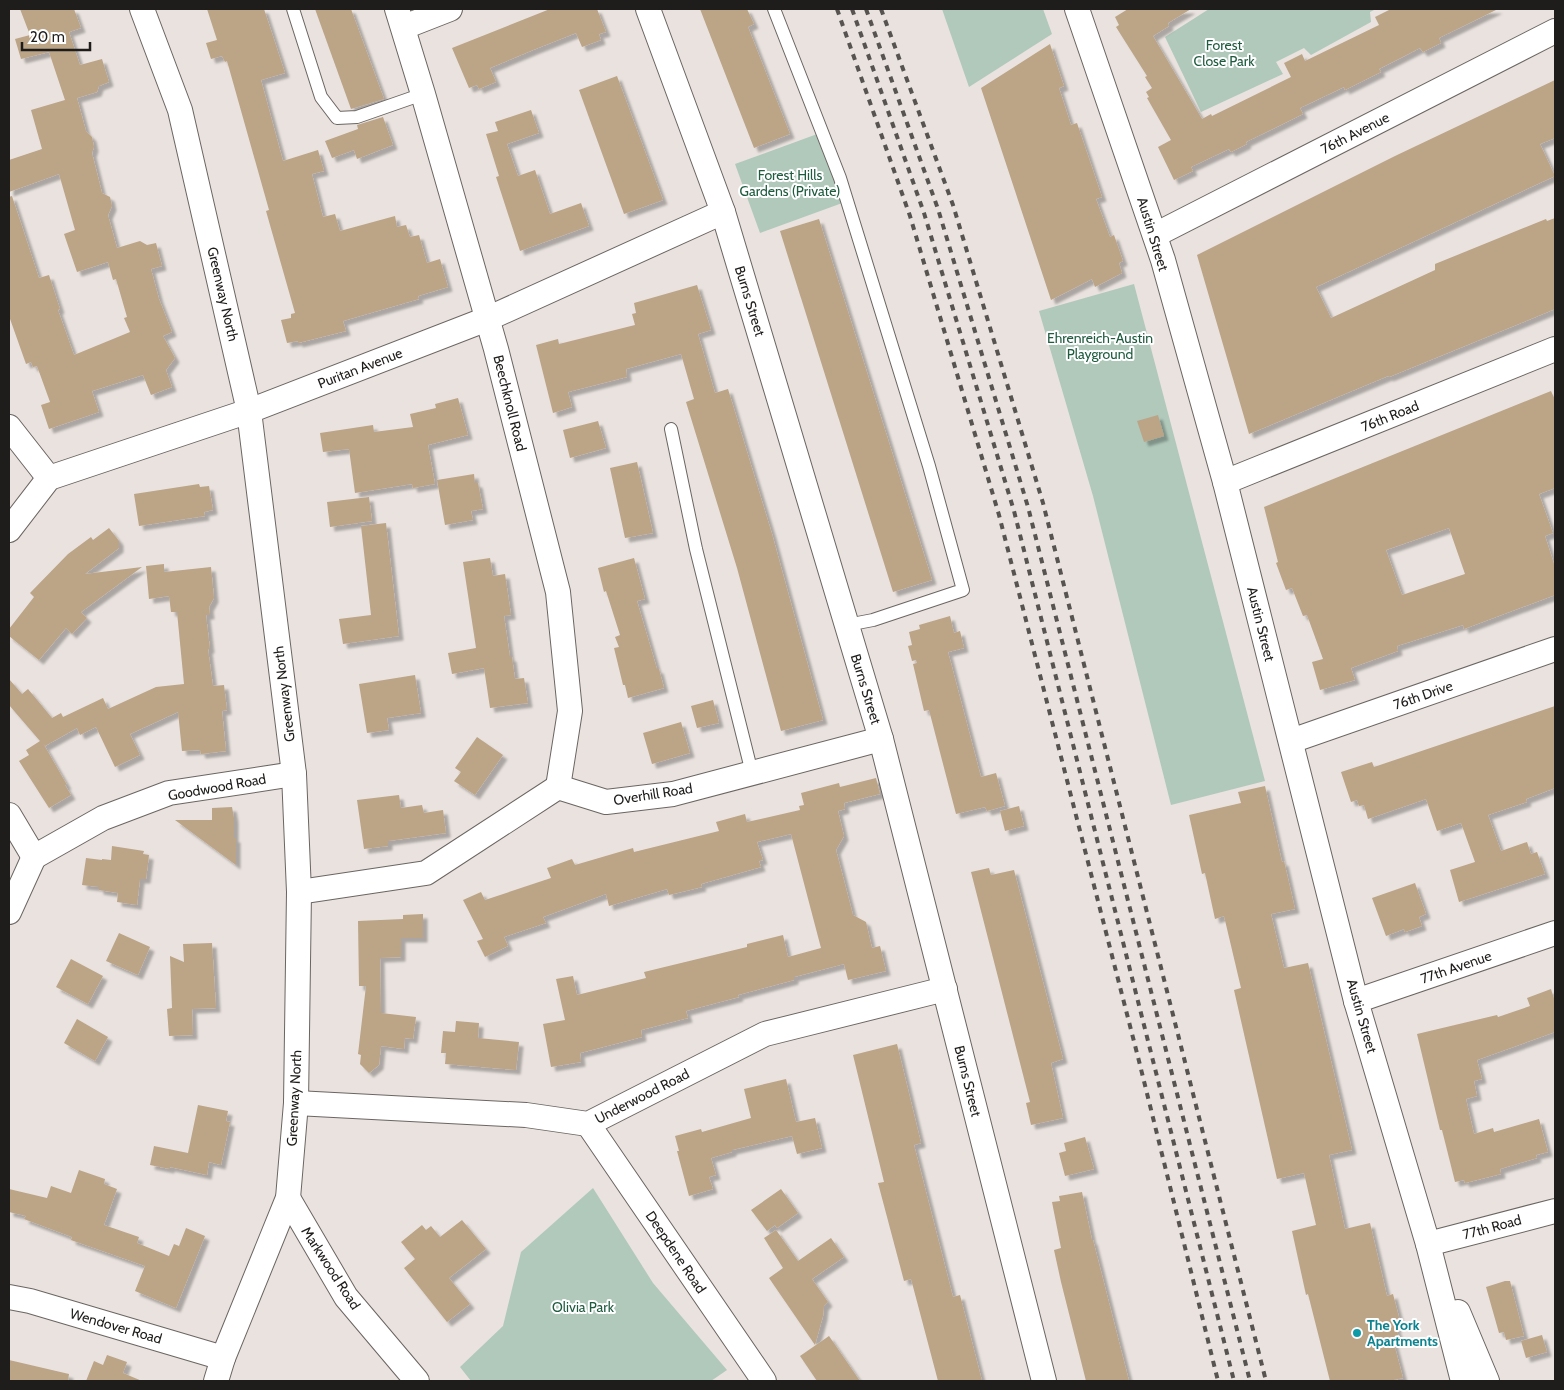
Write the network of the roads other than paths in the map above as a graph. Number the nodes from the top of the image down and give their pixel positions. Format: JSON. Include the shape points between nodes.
{"nodes":[{"id":1,"x":142,"y":9,"type":"edge"},
{"id":2,"x":293,"y":9,"type":"edge"},
{"id":3,"x":450,"y":9,"type":"edge"},
{"id":4,"x":648,"y":9,"type":"edge"},
{"id":5,"x":774,"y":9,"type":"edge"},
{"id":6,"x":1078,"y":9,"type":"edge"},
{"id":7,"x":401,"y":18,"type":"edge"},
{"id":8,"x":1555,"y":31,"type":"edge"},
{"id":9,"x":423,"y":94,"type":"junction"},
{"id":10,"x":723,"y":212,"type":"junction"},
{"id":11,"x":1155,"y":235,"type":"junction"},
{"id":12,"x":487,"y":319,"type":"junction"},
{"id":13,"x":1555,"y":349,"type":"edge"},
{"id":14,"x":249,"y":411,"type":"junction"},
{"id":15,"x":9,"y":427,"type":"edge"},
{"id":16,"x":671,"y":429,"type":"dead end"},
{"id":17,"x":49,"y":478,"type":"junction"},
{"id":18,"x":1225,"y":482,"type":"junction"},
{"id":19,"x":9,"y":530,"type":"edge"},
{"id":20,"x":847,"y":625,"type":"junction"},
{"id":21,"x":1555,"y":649,"type":"edge"},
{"id":22,"x":881,"y":739,"type":"junction"},
{"id":23,"x":1292,"y":741,"type":"junction"},
{"id":24,"x":752,"y":773,"type":"junction"},
{"id":25,"x":294,"y":774,"type":"junction"},
{"id":26,"x":558,"y":787,"type":"junction"},
{"id":27,"x":9,"y":816,"type":"edge"},
{"id":28,"x":34,"y":857,"type":"junction"},
{"id":29,"x":299,"y":892,"type":"junction"},
{"id":30,"x":9,"y":912,"type":"edge"},
{"id":31,"x":1555,"y":933,"type":"edge"},
{"id":32,"x":945,"y":989,"type":"junction"},
{"id":33,"x":1356,"y":1001,"type":"junction"},
{"id":34,"x":296,"y":1103,"type":"junction"},
{"id":35,"x":588,"y":1124,"type":"junction"},
{"id":36,"x":288,"y":1198,"type":"junction"},
{"id":37,"x":1555,"y":1211,"type":"edge"},
{"id":38,"x":1428,"y":1244,"type":"junction"},
{"id":39,"x":9,"y":1298,"type":"edge"},
{"id":40,"x":223,"y":1358,"type":"junction"},
{"id":41,"x":216,"y":1381,"type":"edge"},
{"id":42,"x":417,"y":1381,"type":"edge"},
{"id":43,"x":764,"y":1381,"type":"edge"},
{"id":44,"x":1044,"y":1381,"type":"edge"},
{"id":45,"x":1446,"y":1381,"type":"edge"},
{"id":46,"x":1463,"y":1381,"type":"edge"},
{"id":47,"x":1487,"y":1381,"type":"edge"}],
"edges":[{"from":1,"to":14,"type":"street","name":"Greenway North","via":[[180,110]]},
{"from":2,"to":9,"type":"lane","via":[[321,97],[337,118],[357,117]]},
{"from":3,"to":7,"type":"street"},
{"from":4,"to":10,"type":"street","name":"Burns Street"},
{"from":5,"to":20,"type":"lane","via":[[840,178],[929,466],[963,590],[873,620]]},
{"from":6,"to":11,"type":"street","name":"Austin Street"},
{"from":7,"to":9,"type":"street","name":"Beechknoll Road"},
{"from":8,"to":11,"type":"street","name":"76th Avenue"},
{"from":9,"to":12,"type":"street","name":"Beechknoll Road"},
{"from":10,"to":12,"type":"street","name":"Puritan Avenue"},
{"from":10,"to":20,"type":"street","name":"Burns Street"},
{"from":11,"to":18,"type":"street","name":"Austin Street"},
{"from":12,"to":14,"type":"street","name":"Puritan Avenue"},
{"from":12,"to":26,"type":"street","name":"Beechknoll Road","via":[[558,592],[570,711]]},
{"from":13,"to":18,"type":"street","name":"76th Road"},
{"from":14,"to":17,"type":"street","name":"Puritan Avenue"},
{"from":14,"to":25,"type":"street","name":"Greenway North"},
{"from":15,"to":17,"type":"street"},
{"from":16,"to":24,"type":"lane","via":[[696,549]]},
{"from":17,"to":19,"type":"street"},
{"from":18,"to":23,"type":"street","name":"Austin Street"},
{"from":20,"to":22,"type":"street","name":"Burns Street"},
{"from":21,"to":23,"type":"street","name":"76th Drive"},
{"from":22,"to":24,"type":"street","name":"Overhill Road"},
{"from":22,"to":32,"type":"street","name":"Burns Street"},
{"from":23,"to":33,"type":"street","name":"Austin Street"},
{"from":24,"to":26,"type":"street","name":"Overhill Road","via":[[673,794],[606,802]]},
{"from":25,"to":28,"type":"street","name":"Goodwood Road","via":[[169,793],[103,818]]},
{"from":25,"to":29,"type":"street","name":"Greenway North"},
{"from":26,"to":29,"type":"street","via":[[426,874]]},
{"from":27,"to":28,"type":"street"},
{"from":28,"to":30,"type":"street"},
{"from":29,"to":34,"type":"street","name":"Greenway North"},
{"from":31,"to":33,"type":"street","name":"77th Avenue"},
{"from":32,"to":35,"type":"street","name":"Underwood Road","via":[[764,1034]]},
{"from":32,"to":44,"type":"street","name":"Burns Street"},
{"from":33,"to":38,"type":"street","name":"Austin Street"},
{"from":34,"to":35,"type":"street","name":"Underwood Road","via":[[526,1115]]},
{"from":34,"to":36,"type":"street","name":"Greenway North"},
{"from":35,"to":43,"type":"street","name":"Deepdene Road"},
{"from":36,"to":40,"type":"street","name":"Greenway North"},
{"from":36,"to":42,"type":"street","name":"Markwood Road","via":[[346,1297]]},
{"from":37,"to":38,"type":"street","name":"77th Road"},
{"from":38,"to":45,"type":"street","name":"Austin Street"},
{"from":38,"to":46,"type":"street","name":"Austin Street"},
{"from":38,"to":47,"type":"street","name":"Austin Street"},
{"from":39,"to":40,"type":"street","name":"Wendover Road","via":[[30,1301]]},
{"from":40,"to":41,"type":"street","name":"Greenway North"}]}
